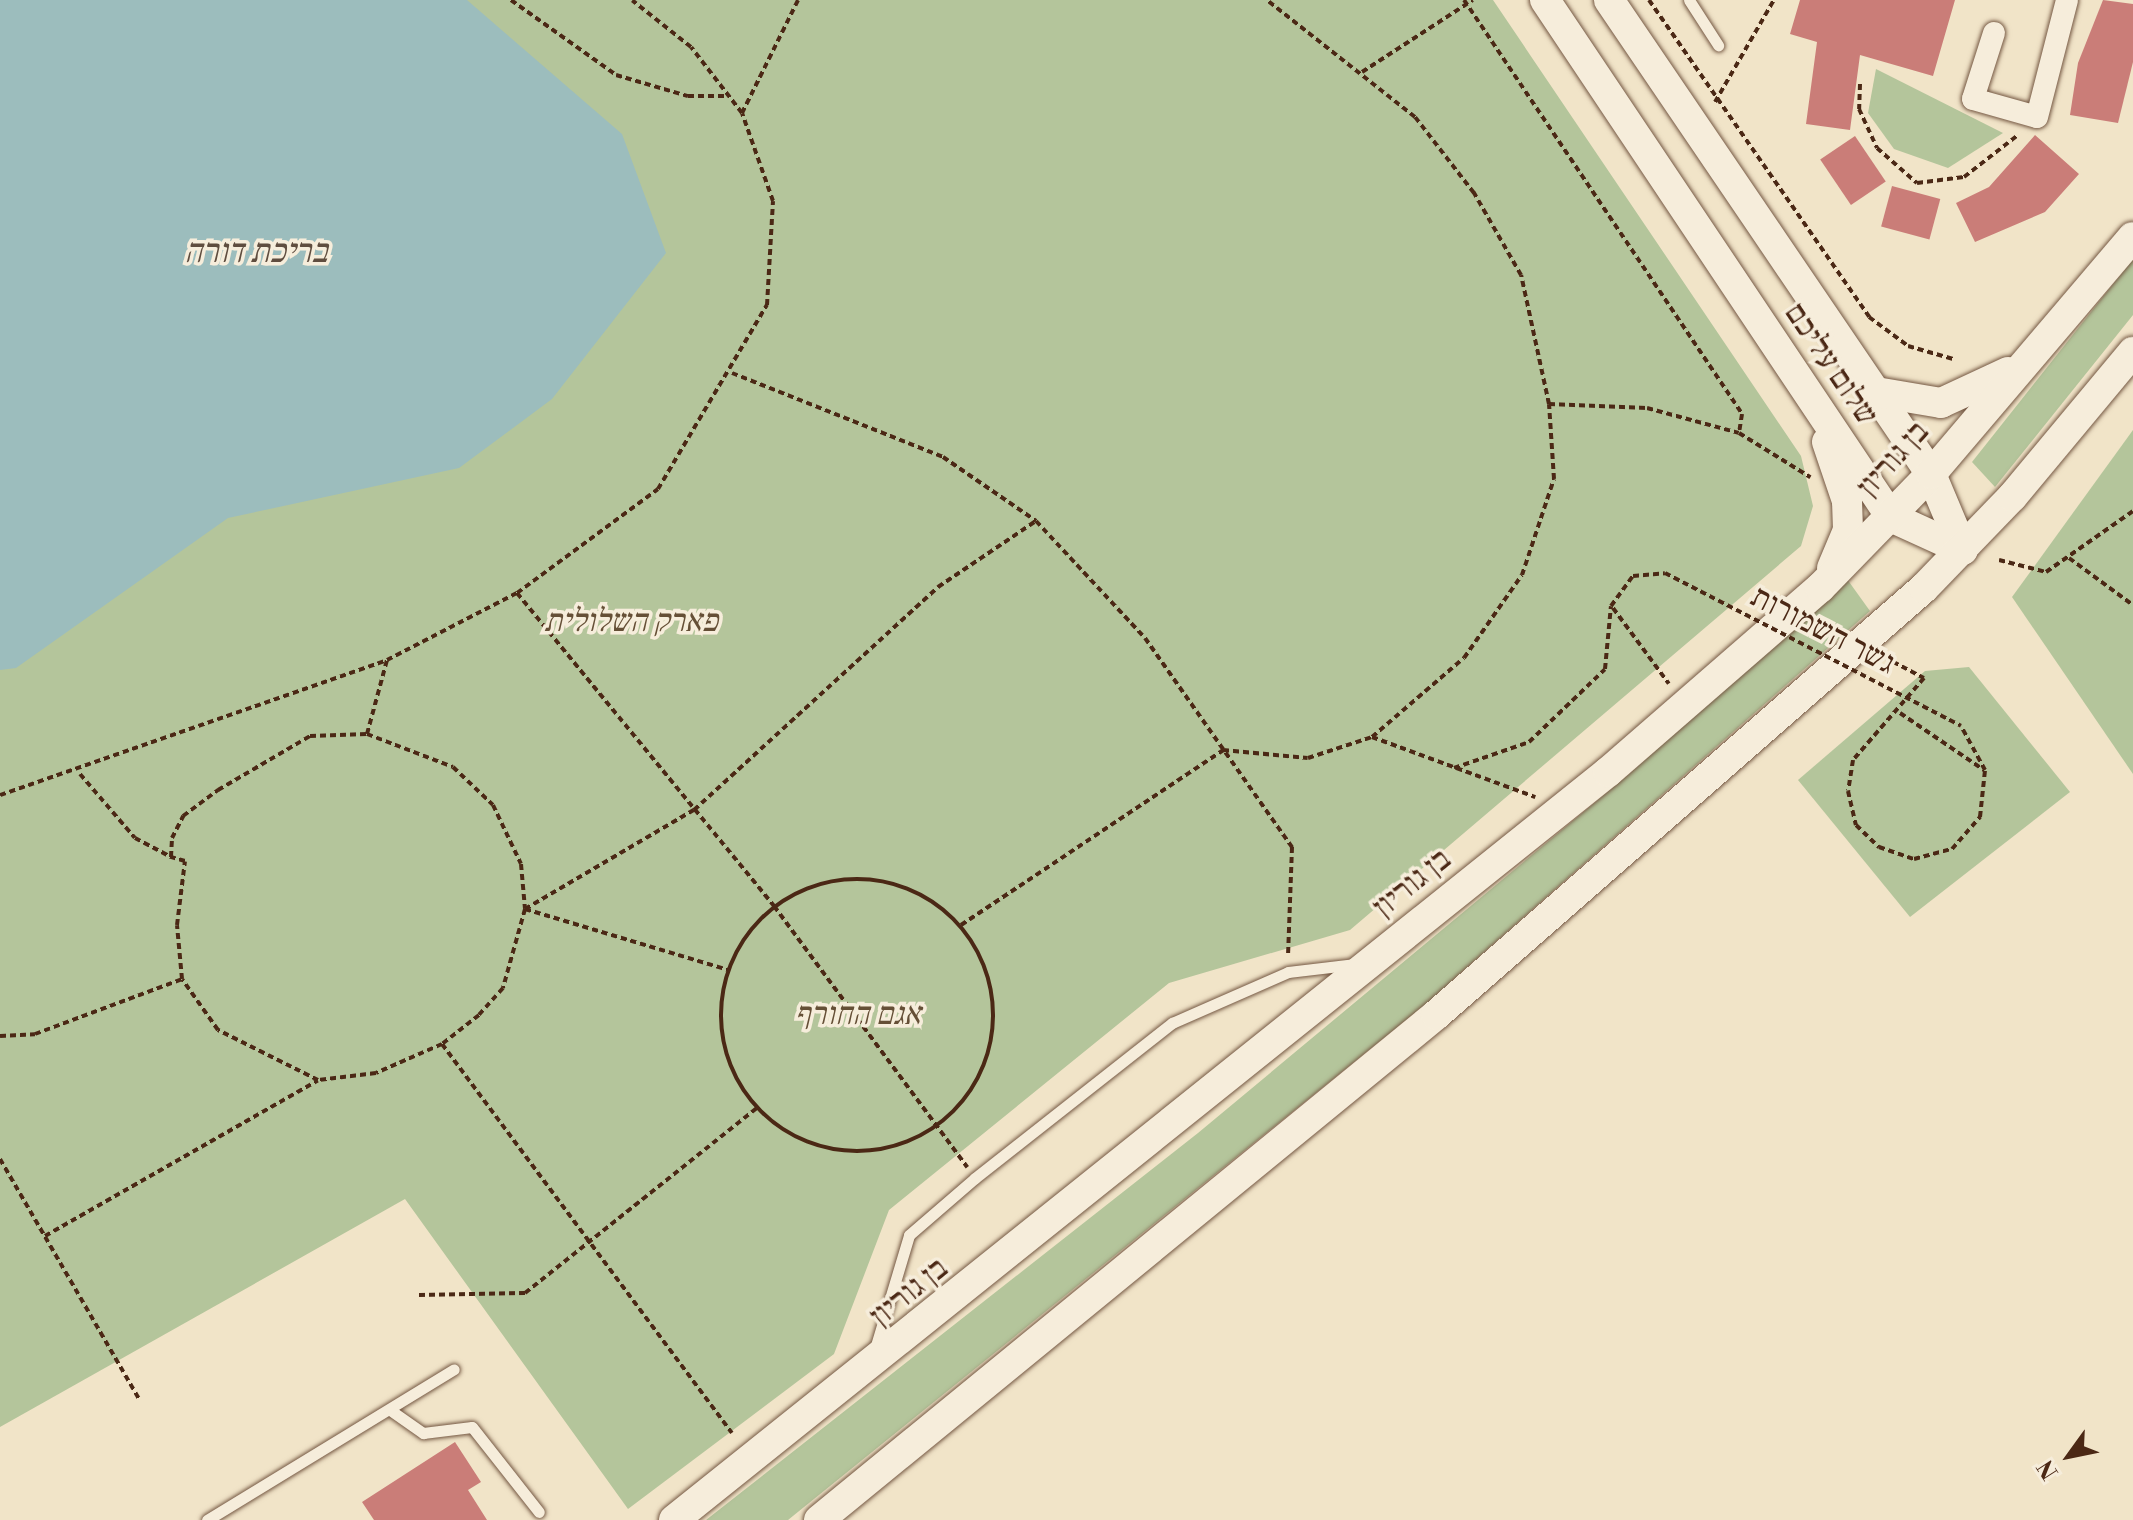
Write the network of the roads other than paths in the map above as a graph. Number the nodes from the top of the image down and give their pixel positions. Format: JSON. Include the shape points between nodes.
{"nodes":[{"id":1,"x":1545,"y":0,"type":"edge"},
{"id":2,"x":1609,"y":0,"type":"edge"},
{"id":3,"x":1689,"y":0,"type":"edge"},
{"id":4,"x":2067,"y":0,"type":"edge"},
{"id":5,"x":1994,"y":33,"type":"dead end"},
{"id":6,"x":1718,"y":45,"type":"dead end"},
{"id":7,"x":2133,"y":237,"type":"edge"},
{"id":8,"x":2133,"y":352,"type":"edge"},
{"id":9,"x":2026,"y":360,"type":"junction"},
{"id":10,"x":1876,"y":392,"type":"junction"},
{"id":11,"x":1809,"y":396,"type":"junction"},
{"id":12,"x":1931,"y":474,"type":"junction"},
{"id":13,"x":1891,"y":517,"type":"junction"},
{"id":14,"x":1963,"y":550,"type":"junction"},
{"id":15,"x":1820,"y":588,"type":"junction"},
{"id":16,"x":1369,"y":963,"type":"junction"},
{"id":17,"x":454,"y":1369,"type":"dead end"},
{"id":18,"x":868,"y":1372,"type":"junction"},
{"id":19,"x":393,"y":1412,"type":"junction"},
{"id":20,"x":539,"y":1512,"type":"dead end"},
{"id":21,"x":207,"y":1520,"type":"edge"},
{"id":22,"x":674,"y":1520,"type":"edge"},
{"id":23,"x":819,"y":1520,"type":"edge"}],
"edges":[{"from":1,"to":11,"type":"main road","name":"שלום עליכם"},
{"from":2,"to":10,"type":"main road","name":"שלום עליכם"},
{"from":3,"to":6,"type":"lane"},
{"from":4,"to":5,"type":"street","via":[[2037,117],[1973,99]]},
{"from":7,"to":9,"type":"main road","name":"בן גוריון"},
{"from":8,"to":14,"type":"main road"},
{"from":9,"to":10,"type":"main road","via":[[1941,403]]},
{"from":9,"to":12,"type":"main road","name":"בן גוריון"},
{"from":10,"to":12,"type":"main road","name":"שלום עליכם"},
{"from":11,"to":13,"type":"main road","name":"שלום עליכם"},
{"from":11,"to":15,"type":"main road","via":[[1847,501],[1848,530]]},
{"from":12,"to":13,"type":"main road","name":"בן גוריון"},
{"from":12,"to":14,"type":"main road","name":"שלום עליכם"},
{"from":13,"to":14,"type":"main road"},
{"from":13,"to":15,"type":"main road","name":"בן גוריון"},
{"from":14,"to":23,"type":"main road","via":[[1436,1015]]},
{"from":15,"to":16,"type":"main road","name":"בן גוריון","via":[[1563,808]]},
{"from":16,"to":18,"type":"main road","name":"בן גוריון"},
{"from":16,"to":18,"type":"lane","via":[[1288,972],[1172,1023],[975,1178],[909,1235]]},
{"from":17,"to":19,"type":"lane"},
{"from":18,"to":22,"type":"main road","name":"בן גוריון"},
{"from":19,"to":20,"type":"lane","via":[[423,1433],[472,1427]]},
{"from":19,"to":21,"type":"lane"}]}
